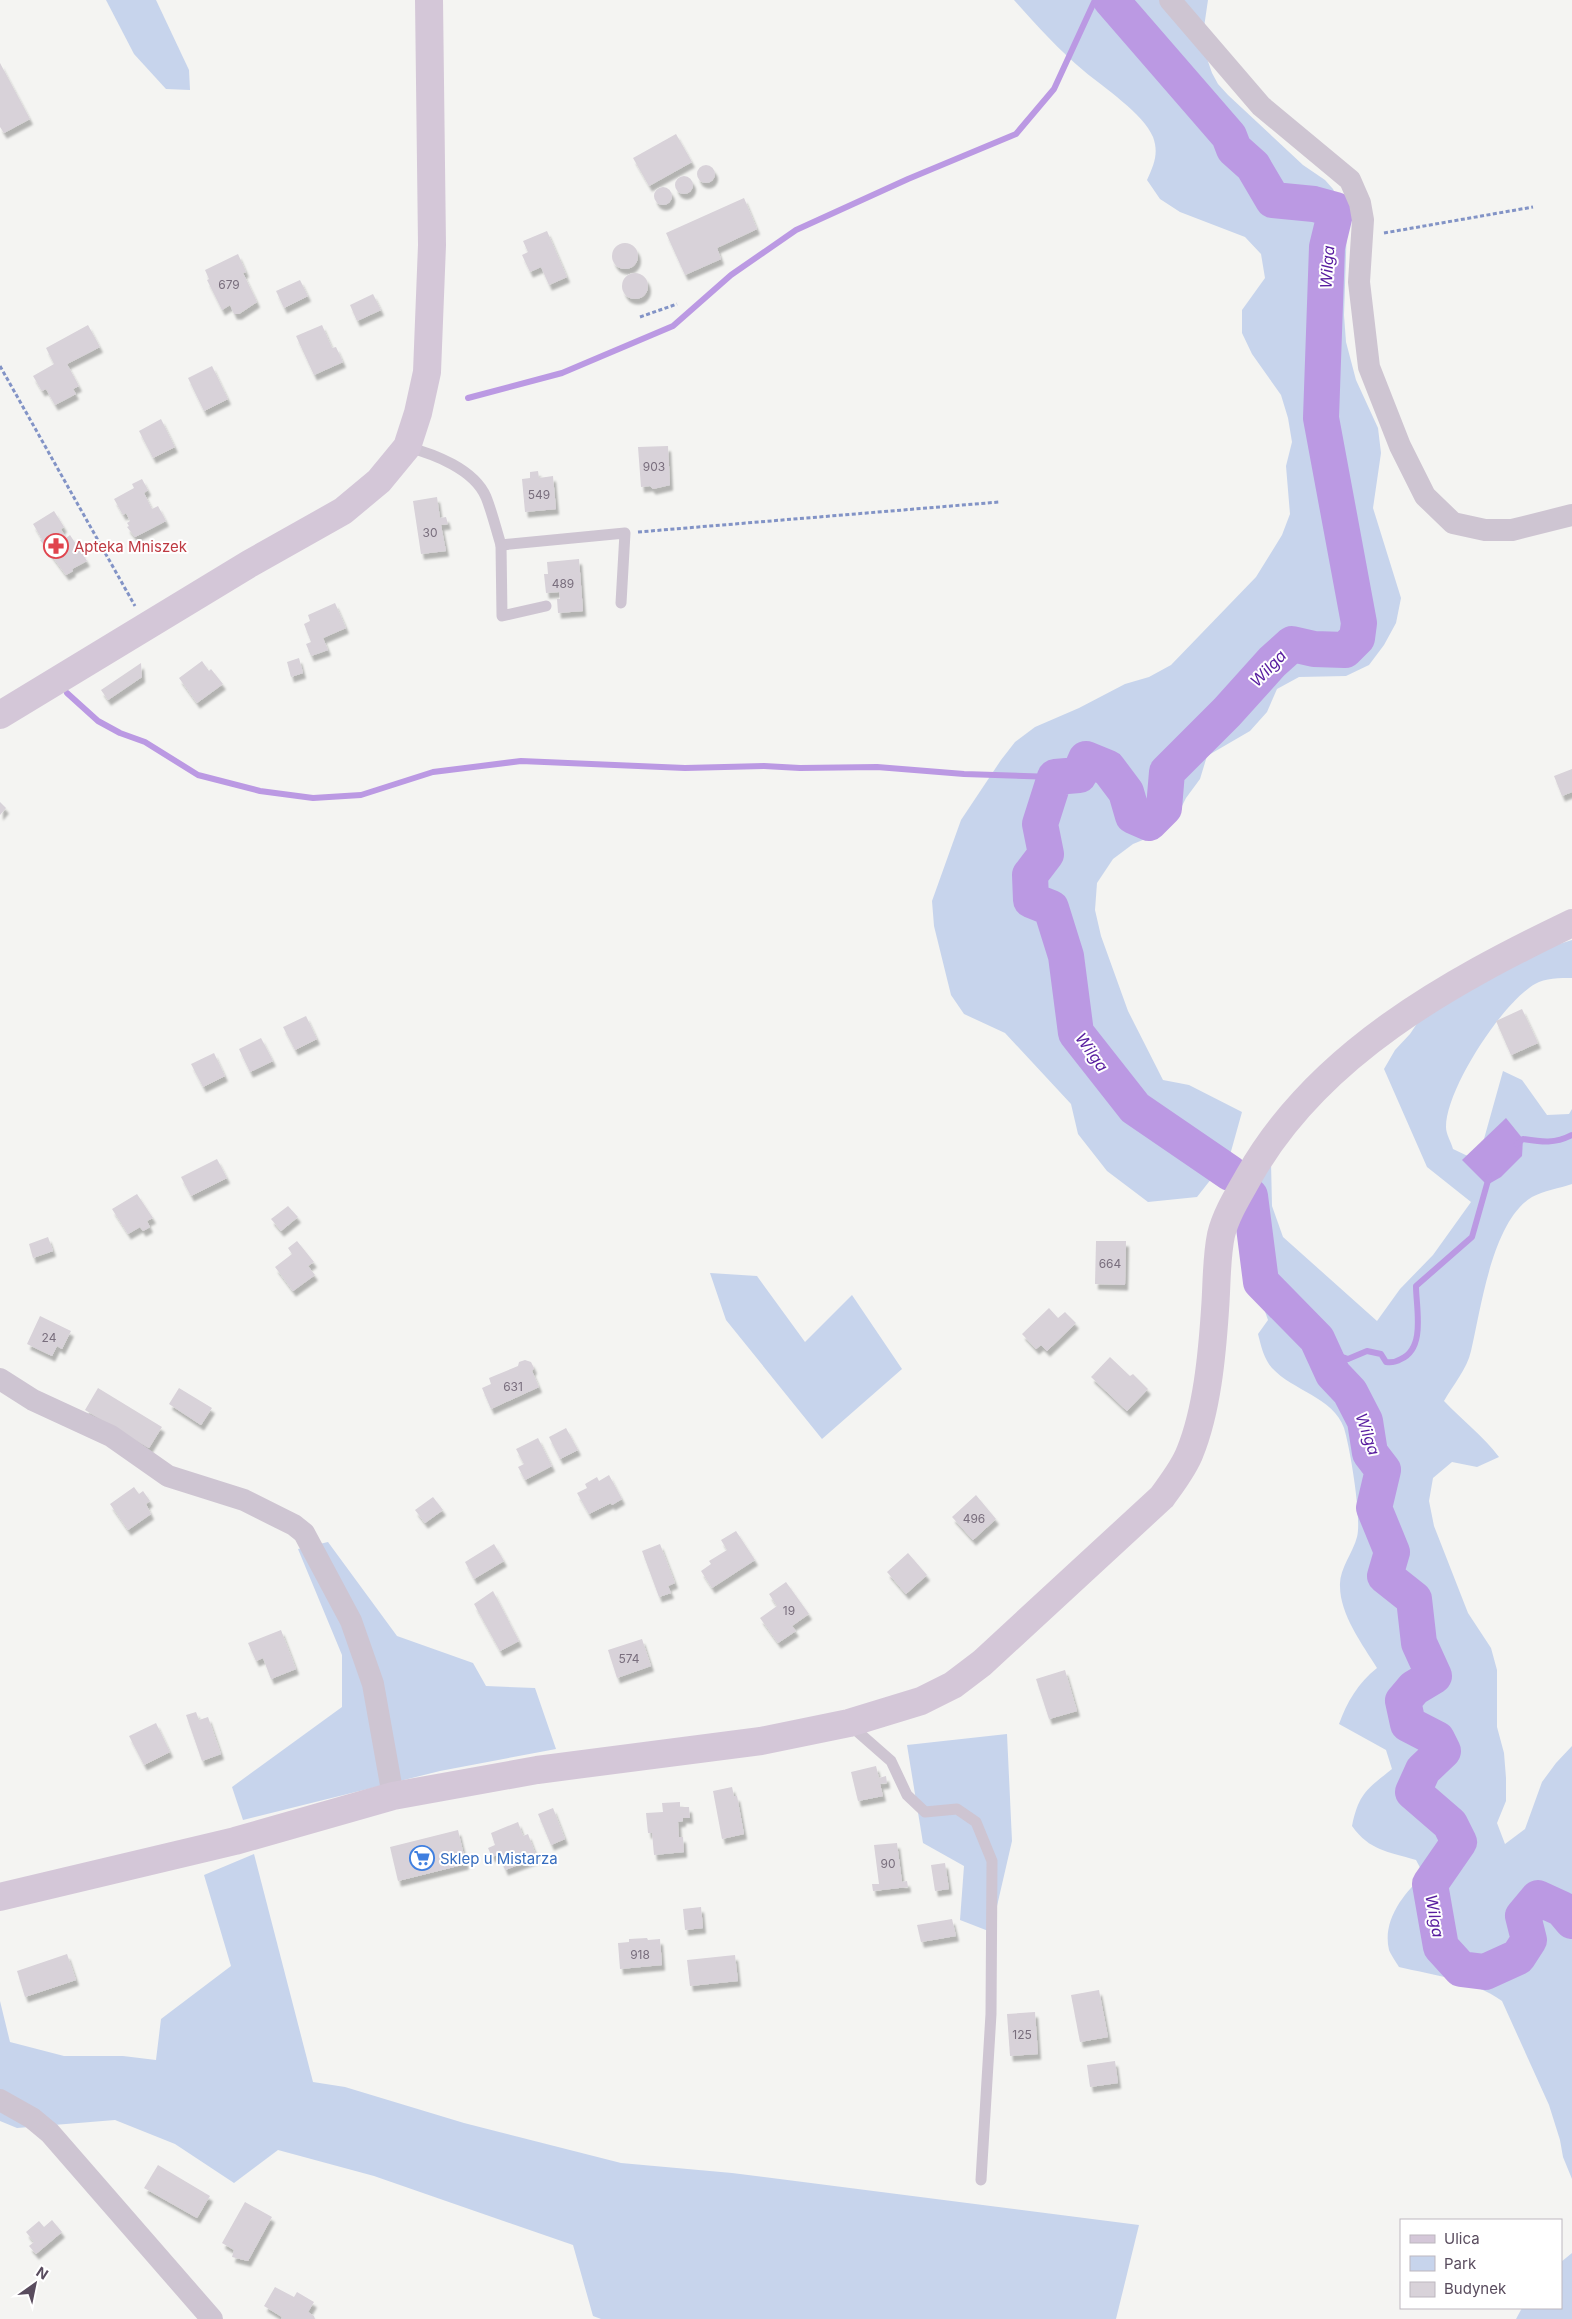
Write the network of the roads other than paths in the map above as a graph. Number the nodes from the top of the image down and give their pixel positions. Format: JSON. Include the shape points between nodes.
{"nodes":[{"id":1,"x":429,"y":0,"type":"edge"},
{"id":2,"x":1170,"y":0,"type":"edge"},
{"id":3,"x":407,"y":447,"type":"junction"},
{"id":4,"x":1572,"y":515,"type":"edge"},
{"id":5,"x":501,"y":545,"type":"junction"},
{"id":6,"x":620,"y":603,"type":"dead end"},
{"id":7,"x":546,"y":606,"type":"dead end"},
{"id":8,"x":0,"y":715,"type":"edge"},
{"id":9,"x":1572,"y":923,"type":"edge"},
{"id":10,"x":0,"y":1379,"type":"edge"},
{"id":11,"x":849,"y":1724,"type":"junction"},
{"id":12,"x":393,"y":1796,"type":"junction"},
{"id":13,"x":0,"y":1897,"type":"edge"},
{"id":14,"x":0,"y":2100,"type":"edge"},
{"id":15,"x":982,"y":2180,"type":"dead end"},
{"id":16,"x":212,"y":2319,"type":"edge"}],
"edges":[{"from":1,"to":3,"type":"street","via":[[432,245],[427,372]]},
{"from":2,"to":4,"type":"street","via":[[1261,106],[1350,180],[1360,203],[1363,236],[1359,282],[1369,367],[1400,446],[1425,496],[1453,523],[1485,530],[1512,530]]},
{"from":3,"to":5,"type":"lane","via":[[434,455],[468,474],[485,495]]},
{"from":3,"to":8,"type":"street","via":[[380,481],[343,511]]},
{"from":5,"to":6,"type":"lane","via":[[625,533]]},
{"from":5,"to":7,"type":"lane","via":[[502,616]]},
{"from":9,"to":11,"type":"street","via":[[1516,950],[1412,1011],[1350,1057],[1318,1086],[1260,1156],[1221,1233],[1208,1382],[1190,1452],[1162,1497],[953,1686],[904,1707]]},
{"from":10,"to":12,"type":"street","via":[[33,1400],[111,1436],[168,1476],[244,1500],[304,1533],[351,1621],[373,1684]]},
{"from":11,"to":12,"type":"street","via":[[761,1741],[537,1770]]},
{"from":11,"to":15,"type":"lane","via":[[891,1761],[908,1795],[924,1812],[957,1808],[976,1822],[992,1861],[991,2014]]},
{"from":12,"to":13,"type":"street","via":[[235,1841]]},
{"from":14,"to":16,"type":"street","via":[[32,2118],[50,2133]]}]}
